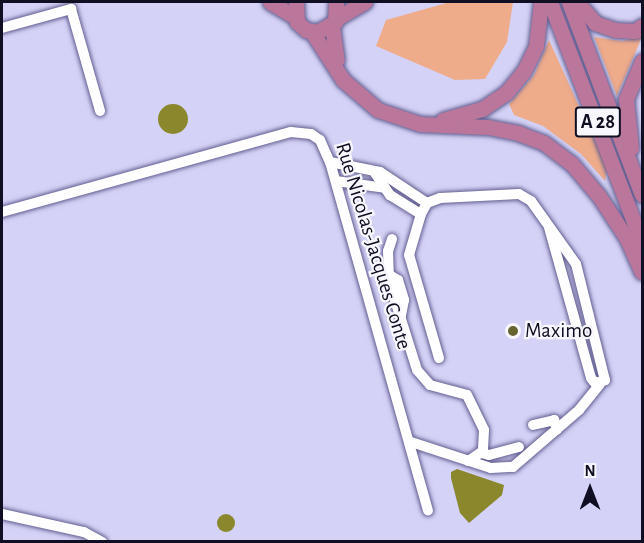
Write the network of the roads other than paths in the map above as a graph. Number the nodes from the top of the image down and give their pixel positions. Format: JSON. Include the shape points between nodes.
{"nodes":[{"id":1,"x":270,"y":2,"type":"edge"},
{"id":2,"x":336,"y":2,"type":"edge"},
{"id":3,"x":365,"y":2,"type":"edge"},
{"id":4,"x":541,"y":2,"type":"edge"},
{"id":5,"x":550,"y":2,"type":"edge"},
{"id":6,"x":569,"y":2,"type":"edge"},
{"id":7,"x":577,"y":2,"type":"edge"},
{"id":8,"x":296,"y":9,"type":"edge"},
{"id":9,"x":334,"y":22,"type":"junction"},
{"id":10,"x":642,"y":26,"type":"edge"},
{"id":11,"x":2,"y":28,"type":"edge"},
{"id":12,"x":312,"y":32,"type":"junction"},
{"id":13,"x":642,"y":61,"type":"edge"},
{"id":14,"x":100,"y":111,"type":"dead end"},
{"id":15,"x":330,"y":162,"type":"junction"},
{"id":16,"x":373,"y":170,"type":"junction"},
{"id":17,"x":336,"y":181,"type":"junction"},
{"id":18,"x":642,"y":186,"type":"edge"},
{"id":19,"x":385,"y":188,"type":"junction"},
{"id":20,"x":642,"y":195,"type":"edge"},
{"id":21,"x":427,"y":203,"type":"junction"},
{"id":22,"x":2,"y":212,"type":"edge"},
{"id":23,"x":421,"y":214,"type":"junction"},
{"id":24,"x":549,"y":228,"type":"junction"},
{"id":25,"x":392,"y":239,"type":"dead end"},
{"id":26,"x":642,"y":243,"type":"edge"},
{"id":27,"x":388,"y":259,"type":"junction"},
{"id":28,"x":410,"y":260,"type":"junction"},
{"id":29,"x":642,"y":272,"type":"edge"},
{"id":30,"x":439,"y":358,"type":"dead end"},
{"id":31,"x":600,"y":384,"type":"junction"},
{"id":32,"x":533,"y":425,"type":"dead end"},
{"id":33,"x":557,"y":430,"type":"junction"},
{"id":34,"x":411,"y":442,"type":"junction"},
{"id":35,"x":519,"y":447,"type":"dead end"},
{"id":36,"x":440,"y":451,"type":"junction"},
{"id":37,"x":481,"y":453,"type":"junction"},
{"id":38,"x":416,"y":458,"type":"junction"},
{"id":39,"x":468,"y":461,"type":"junction"},
{"id":40,"x":428,"y":510,"type":"dead end"},
{"id":41,"x":2,"y":514,"type":"edge"},
{"id":42,"x":102,"y":542,"type":"edge"}],
"edges":[{"from":1,"to":8,"type":"highway"},
{"from":2,"to":9,"type":"highway"},
{"from":3,"to":9,"type":"highway"},
{"from":4,"to":9,"type":"highway","via":[[536,46],[524,71],[506,93],[482,109],[438,121],[396,113],[355,86],[337,62]]},
{"from":5,"to":26,"type":"highway","number":"A 28"},
{"from":6,"to":20,"type":"highway","number":"A 28"},
{"from":7,"to":10,"type":"highway","via":[[596,23],[615,30],[635,31]]},
{"from":8,"to":12,"type":"highway","via":[[301,27]]},
{"from":9,"to":12,"type":"highway"},
{"from":11,"to":14,"type":"street","via":[[71,9]]},
{"from":12,"to":29,"type":"highway","via":[[338,74],[378,110],[420,124],[518,133],[562,156],[599,196],[627,239]]},
{"from":13,"to":18,"type":"highway","via":[[627,99],[629,139]]},
{"from":15,"to":16,"type":"street"},
{"from":15,"to":17,"type":"street","name":"Rue Nicolas-Jacques Conte"},
{"from":15,"to":22,"type":"street","name":"Rue Nicolas-Jacques Conte","via":[[320,140],[311,134],[291,132]]},
{"from":16,"to":19,"type":"street"},
{"from":16,"to":21,"type":"street"},
{"from":17,"to":19,"type":"street"},
{"from":17,"to":34,"type":"street","name":"Rue Nicolas-Jacques Conte"},
{"from":19,"to":23,"type":"street"},
{"from":21,"to":23,"type":"street"},
{"from":21,"to":24,"type":"street","via":[[441,198],[526,195]]},
{"from":23,"to":28,"type":"street"},
{"from":24,"to":31,"type":"street","via":[[591,378]]},
{"from":24,"to":31,"type":"street","via":[[576,264],[607,375]]},
{"from":25,"to":27,"type":"street"},
{"from":27,"to":28,"type":"street"},
{"from":27,"to":37,"type":"street","via":[[400,320],[417,370],[436,387],[463,393],[472,402],[484,430]]},
{"from":28,"to":30,"type":"street"},
{"from":31,"to":33,"type":"street"},
{"from":32,"to":33,"type":"street","via":[[554,420]]},
{"from":33,"to":39,"type":"street","via":[[513,467],[491,468]]},
{"from":34,"to":36,"type":"street"},
{"from":34,"to":38,"type":"street","name":"Rue Nicolas-Jacques Conte"},
{"from":35,"to":37,"type":"street","via":[[489,455]]},
{"from":36,"to":38,"type":"street"},
{"from":36,"to":39,"type":"street"},
{"from":37,"to":39,"type":"street"},
{"from":38,"to":40,"type":"street","name":"Rue Nicolas-Jacques Conte"},
{"from":41,"to":42,"type":"street","via":[[84,532]]}]}
